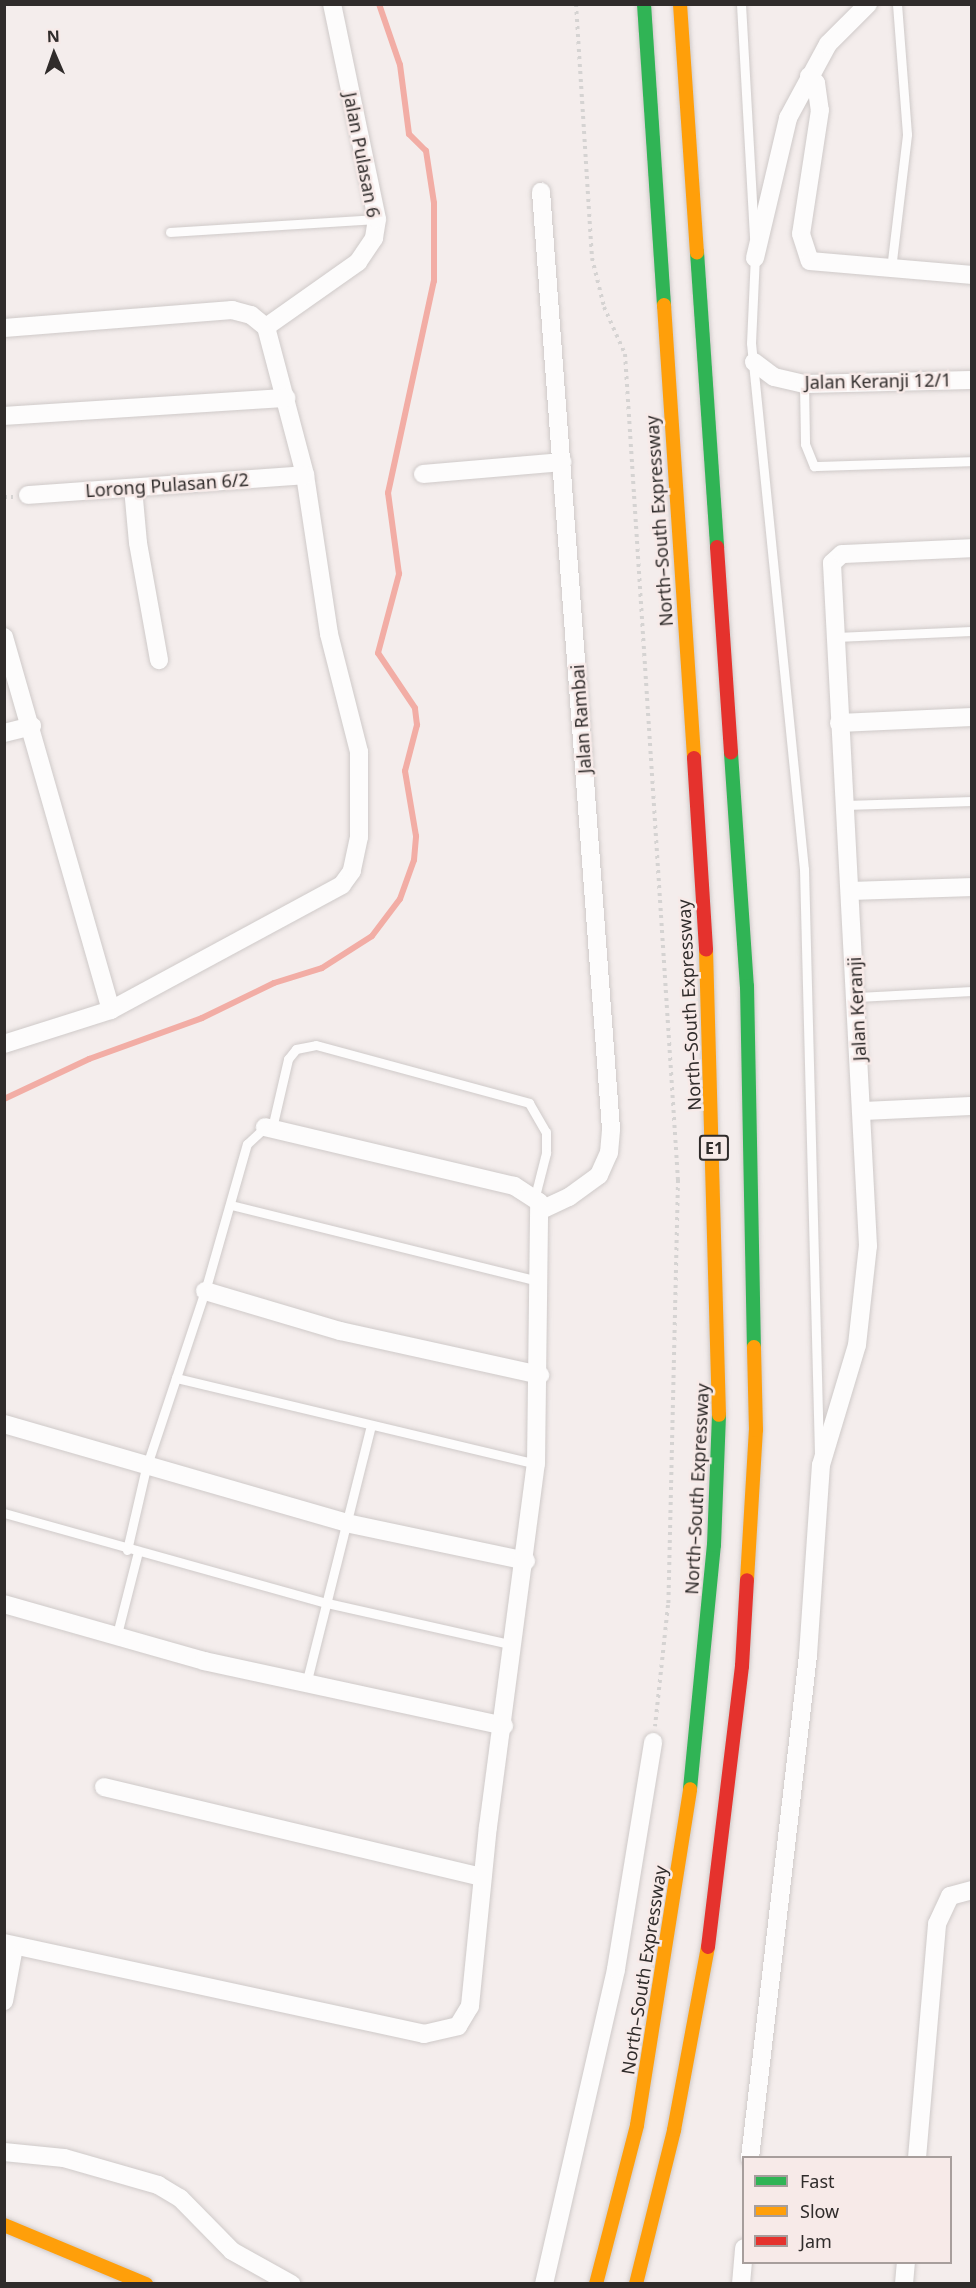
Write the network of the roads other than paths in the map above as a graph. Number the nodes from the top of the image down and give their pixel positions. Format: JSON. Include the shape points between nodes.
{"nodes":[{"id":1,"x":332,"y":4,"type":"edge"},
{"id":2,"x":644,"y":4,"type":"edge"},
{"id":3,"x":680,"y":4,"type":"edge"},
{"id":4,"x":741,"y":4,"type":"edge"},
{"id":5,"x":868,"y":4,"type":"edge"},
{"id":6,"x":897,"y":4,"type":"edge"},
{"id":7,"x":809,"y":76,"type":"junction"},
{"id":8,"x":542,"y":192,"type":"dead end"},
{"id":9,"x":377,"y":219,"type":"junction"},
{"id":10,"x":170,"y":232,"type":"dead end"},
{"id":11,"x":755,"y":258,"type":"junction"},
{"id":12,"x":891,"y":269,"type":"junction"},
{"id":13,"x":972,"y":275,"type":"edge"},
{"id":14,"x":266,"y":327,"type":"junction"},
{"id":15,"x":4,"y":328,"type":"edge"},
{"id":16,"x":754,"y":362,"type":"junction"},
{"id":17,"x":972,"y":380,"type":"edge"},
{"id":18,"x":804,"y":384,"type":"junction"},
{"id":19,"x":286,"y":398,"type":"junction"},
{"id":20,"x":4,"y":416,"type":"edge"},
{"id":21,"x":972,"y":461,"type":"edge"},
{"id":22,"x":562,"y":462,"type":"junction"},
{"id":23,"x":423,"y":474,"type":"dead end"},
{"id":24,"x":304,"y":475,"type":"junction"},
{"id":25,"x":133,"y":488,"type":"junction"},
{"id":26,"x":28,"y":495,"type":"dead end"},
{"id":27,"x":972,"y":548,"type":"edge"},
{"id":28,"x":972,"y":631,"type":"edge"},
{"id":29,"x":4,"y":637,"type":"edge"},
{"id":30,"x":835,"y":637,"type":"junction"},
{"id":31,"x":159,"y":660,"type":"dead end"},
{"id":32,"x":972,"y":717,"type":"edge"},
{"id":33,"x":839,"y":723,"type":"junction"},
{"id":34,"x":32,"y":726,"type":"junction"},
{"id":35,"x":4,"y":733,"type":"edge"},
{"id":36,"x":972,"y":801,"type":"edge"},
{"id":37,"x":845,"y":806,"type":"junction"},
{"id":38,"x":972,"y":886,"type":"edge"},
{"id":39,"x":851,"y":891,"type":"junction"},
{"id":40,"x":972,"y":991,"type":"edge"},
{"id":41,"x":857,"y":997,"type":"junction"},
{"id":42,"x":111,"y":1010,"type":"junction"},
{"id":43,"x":4,"y":1044,"type":"edge"},
{"id":44,"x":972,"y":1106,"type":"edge"},
{"id":45,"x":862,"y":1111,"type":"junction"},
{"id":46,"x":269,"y":1127,"type":"junction"},
{"id":47,"x":538,"y":1203,"type":"junction"},
{"id":48,"x":231,"y":1205,"type":"junction"},
{"id":49,"x":541,"y":1282,"type":"junction"},
{"id":50,"x":206,"y":1292,"type":"junction"},
{"id":51,"x":540,"y":1375,"type":"junction"},
{"id":52,"x":177,"y":1378,"type":"junction"},
{"id":53,"x":4,"y":1424,"type":"edge"},
{"id":54,"x":371,"y":1426,"type":"junction"},
{"id":55,"x":536,"y":1464,"type":"junction"},
{"id":56,"x":821,"y":1465,"type":"junction"},
{"id":57,"x":146,"y":1468,"type":"junction"},
{"id":58,"x":4,"y":1513,"type":"edge"},
{"id":59,"x":346,"y":1523,"type":"junction"},
{"id":60,"x":127,"y":1550,"type":"junction"},
{"id":61,"x":138,"y":1552,"type":"junction"},
{"id":62,"x":526,"y":1561,"type":"junction"},
{"id":63,"x":327,"y":1603,"type":"junction"},
{"id":64,"x":4,"y":1604,"type":"edge"},
{"id":65,"x":116,"y":1638,"type":"junction"},
{"id":66,"x":515,"y":1645,"type":"junction"},
{"id":67,"x":306,"y":1684,"type":"junction"},
{"id":68,"x":504,"y":1726,"type":"junction"},
{"id":69,"x":653,"y":1742,"type":"road end"},
{"id":70,"x":104,"y":1787,"type":"dead end"},
{"id":71,"x":482,"y":1877,"type":"junction"},
{"id":72,"x":972,"y":1890,"type":"edge"},
{"id":73,"x":9,"y":1945,"type":"edge"},
{"id":74,"x":4,"y":2001,"type":"edge"},
{"id":75,"x":4,"y":2152,"type":"edge"},
{"id":76,"x":750,"y":2156,"type":"edge"},
{"id":77,"x":917,"y":2156,"type":"edge"},
{"id":78,"x":4,"y":2224,"type":"edge"},
{"id":79,"x":743,"y":2264,"type":"edge"},
{"id":80,"x":906,"y":2264,"type":"edge"},
{"id":81,"x":146,"y":2283,"type":"edge"},
{"id":82,"x":291,"y":2283,"type":"edge"},
{"id":83,"x":544,"y":2283,"type":"edge"},
{"id":84,"x":596,"y":2283,"type":"edge"},
{"id":85,"x":636,"y":2283,"type":"edge"},
{"id":86,"x":741,"y":2283,"type":"edge"},
{"id":87,"x":904,"y":2283,"type":"edge"}],
"edges":[{"from":1,"to":9,"type":"street","name":"Jalan Pulasan 6"},
{"from":2,"to":84,"type":"main road","name":"North–South Expressway","number":"E1","via":[[705,934],[720,1396],[709,1605],[677,1882],[637,2125]]},
{"from":3,"to":85,"type":"main road","number":"E1","via":[[746,974],[756,1430],[742,1666],[711,1931],[674,2130]]},
{"from":4,"to":11,"type":"lane"},
{"from":5,"to":7,"type":"street","via":[[828,44]]},
{"from":6,"to":12,"type":"lane","via":[[907,134]]},
{"from":7,"to":11,"type":"street","via":[[785,126]]},
{"from":7,"to":12,"type":"street","via":[[816,84],[820,110],[801,234],[810,261]]},
{"from":8,"to":22,"type":"street","name":"Jalan Rambai"},
{"from":9,"to":10,"type":"lane"},
{"from":9,"to":14,"type":"street","name":"Jalan Pulasan 6","via":[[374,237],[358,262]]},
{"from":11,"to":16,"type":"lane"},
{"from":12,"to":13,"type":"street"},
{"from":14,"to":15,"type":"street","via":[[251,315],[232,310]]},
{"from":14,"to":19,"type":"street"},
{"from":16,"to":18,"type":"street","name":"Jalan Keranji 12/1","via":[[774,377]]},
{"from":16,"to":56,"type":"lane","via":[[804,868]]},
{"from":17,"to":18,"type":"street","name":"Jalan Keranji 12/1"},
{"from":18,"to":21,"type":"lane","via":[[805,444],[814,466]]},
{"from":19,"to":20,"type":"street"},
{"from":19,"to":24,"type":"street"},
{"from":22,"to":23,"type":"street"},
{"from":22,"to":47,"type":"street","name":"Jalan Rambai","via":[[611,1129],[609,1154],[599,1175],[569,1197]]},
{"from":24,"to":25,"type":"street","name":"Lorong Pulasan 6/2"},
{"from":24,"to":42,"type":"street","via":[[329,634],[359,752],[359,837],[352,871],[330,895]]},
{"from":25,"to":26,"type":"street","name":"Lorong Pulasan 6/2"},
{"from":25,"to":31,"type":"street","via":[[138,543]]},
{"from":27,"to":30,"type":"street","name":"Jalan Keranji","via":[[842,554],[831,563]]},
{"from":28,"to":30,"type":"lane"},
{"from":29,"to":34,"type":"street"},
{"from":30,"to":33,"type":"street","name":"Jalan Keranji"},
{"from":32,"to":33,"type":"street"},
{"from":33,"to":37,"type":"street","name":"Jalan Keranji"},
{"from":34,"to":35,"type":"street"},
{"from":34,"to":42,"type":"street"},
{"from":36,"to":37,"type":"lane"},
{"from":37,"to":39,"type":"street","name":"Jalan Keranji"},
{"from":38,"to":39,"type":"street"},
{"from":39,"to":41,"type":"street","name":"Jalan Keranji"},
{"from":40,"to":41,"type":"lane"},
{"from":41,"to":45,"type":"street","name":"Jalan Keranji"},
{"from":42,"to":43,"type":"street"},
{"from":44,"to":45,"type":"street"},
{"from":45,"to":56,"type":"street","name":"Jalan Keranji","via":[[868,1228],[865,1296],[857,1345]]},
{"from":46,"to":47,"type":"street","via":[[514,1186]]},
{"from":46,"to":47,"type":"lane","via":[[288,1059],[296,1049],[316,1045],[529,1103],[546,1132]]},
{"from":46,"to":48,"type":"lane","via":[[247,1144]]},
{"from":47,"to":49,"type":"street"},
{"from":48,"to":49,"type":"lane"},
{"from":48,"to":50,"type":"lane"},
{"from":49,"to":51,"type":"street"},
{"from":50,"to":51,"type":"street","via":[[340,1331]]},
{"from":50,"to":52,"type":"lane"},
{"from":51,"to":55,"type":"street"},
{"from":52,"to":54,"type":"lane"},
{"from":52,"to":57,"type":"lane"},
{"from":53,"to":57,"type":"street"},
{"from":54,"to":55,"type":"lane"},
{"from":54,"to":59,"type":"lane"},
{"from":55,"to":62,"type":"street"},
{"from":56,"to":76,"type":"street","name":"Jalan Keranji","via":[[808,1654]]},
{"from":57,"to":59,"type":"street"},
{"from":57,"to":60,"type":"lane"},
{"from":58,"to":60,"type":"lane"},
{"from":59,"to":62,"type":"street"},
{"from":59,"to":63,"type":"lane"},
{"from":60,"to":61,"type":"lane"},
{"from":61,"to":63,"type":"lane"},
{"from":61,"to":65,"type":"lane"},
{"from":62,"to":66,"type":"street"},
{"from":63,"to":66,"type":"lane"},
{"from":63,"to":67,"type":"lane"},
{"from":64,"to":65,"type":"street"},
{"from":65,"to":67,"type":"street"},
{"from":66,"to":68,"type":"street"},
{"from":67,"to":68,"type":"street"},
{"from":68,"to":71,"type":"street"},
{"from":69,"to":83,"type":"street","via":[[616,1969]]},
{"from":70,"to":71,"type":"street"},
{"from":71,"to":73,"type":"street","via":[[470,2006],[458,2026],[435,2034]]},
{"from":72,"to":77,"type":"street","via":[[950,1896],[936,1924]]},
{"from":73,"to":74,"type":"street"},
{"from":75,"to":82,"type":"street","via":[[64,2158],[158,2185],[180,2198],[232,2251]]},
{"from":78,"to":81,"type":"main road"},
{"from":79,"to":86,"type":"street"},
{"from":80,"to":87,"type":"street"}]}
